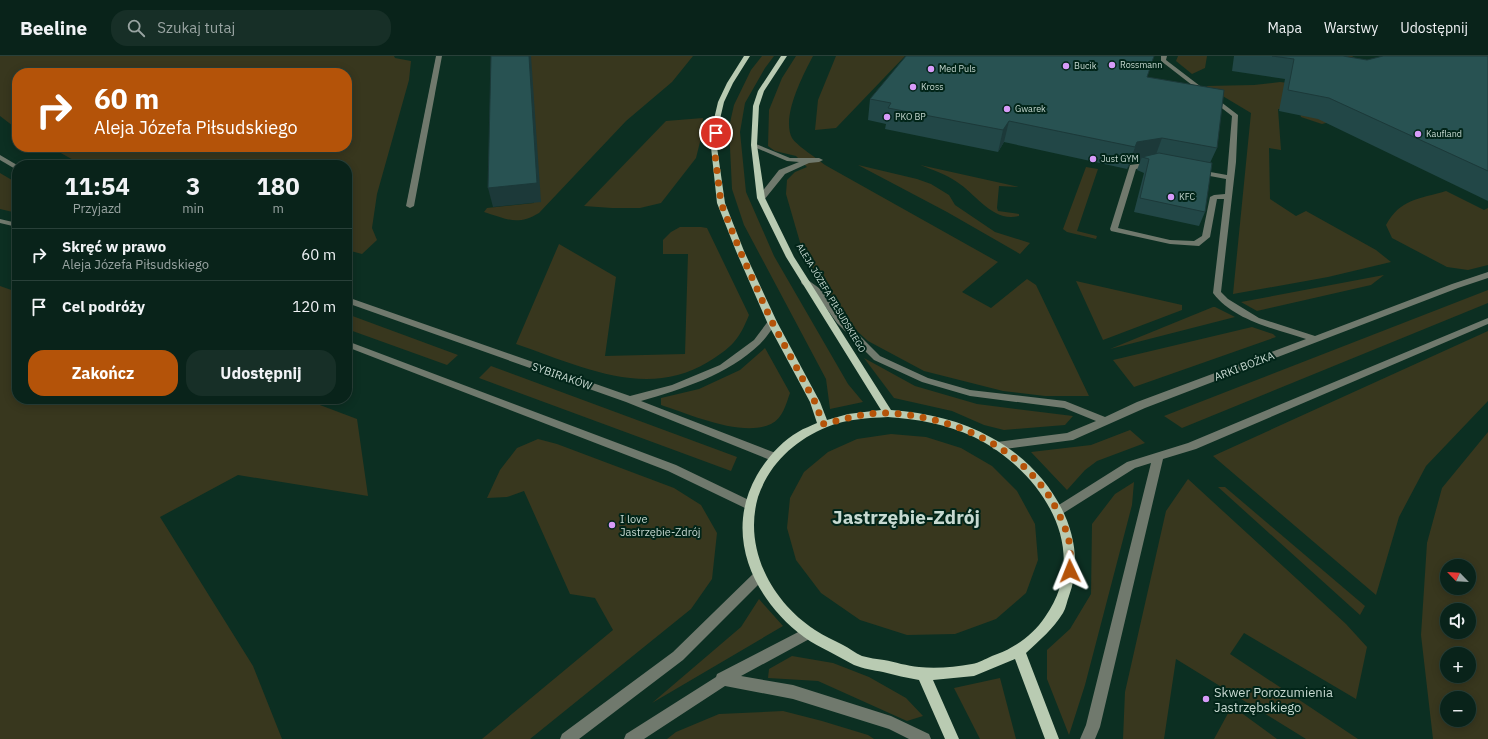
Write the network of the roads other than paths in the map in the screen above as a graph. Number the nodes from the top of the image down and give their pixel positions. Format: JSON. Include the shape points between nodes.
{"nodes":[{"id":1,"x":439,"y":56,"type":"edge"},
{"id":2,"x":747,"y":56,"type":"edge"},
{"id":3,"x":784,"y":56,"type":"edge"},
{"id":4,"x":1164,"y":56,"type":"edge"},
{"id":5,"x":754,"y":145,"type":"junction"},
{"id":6,"x":0,"y":157,"type":"edge"},
{"id":7,"x":12,"y":165,"type":"edge"},
{"id":8,"x":1161,"y":165,"type":"edge"},
{"id":9,"x":1192,"y":171,"type":"edge"},
{"id":10,"x":1230,"y":178,"type":"junction"},
{"id":11,"x":1228,"y":196,"type":"junction"},
{"id":12,"x":761,"y":198,"type":"junction"},
{"id":13,"x":410,"y":206,"type":"dead end"},
{"id":14,"x":0,"y":221,"type":"edge"},
{"id":15,"x":12,"y":224,"type":"edge"},
{"id":16,"x":1488,"y":275,"type":"edge"},
{"id":17,"x":805,"y":282,"type":"junction"},
{"id":18,"x":352,"y":302,"type":"edge"},
{"id":19,"x":1488,"y":321,"type":"edge"},
{"id":20,"x":772,"y":322,"type":"junction"},
{"id":21,"x":1315,"y":339,"type":"junction"},
{"id":22,"x":352,"y":346,"type":"edge"},
{"id":23,"x":630,"y":400,"type":"junction"},
{"id":24,"x":888,"y":413,"type":"junction"},
{"id":25,"x":1106,"y":420,"type":"junction"},
{"id":26,"x":823,"y":424,"type":"junction"},
{"id":27,"x":997,"y":446,"type":"junction"},
{"id":28,"x":774,"y":457,"type":"junction"},
{"id":29,"x":1158,"y":457,"type":"junction"},
{"id":30,"x":749,"y":505,"type":"junction"},
{"id":31,"x":1058,"y":512,"type":"junction"},
{"id":32,"x":759,"y":576,"type":"junction"},
{"id":33,"x":808,"y":633,"type":"junction"},
{"id":34,"x":1019,"y":651,"type":"junction"},
{"id":35,"x":923,"y":674,"type":"junction"},
{"id":36,"x":722,"y":679,"type":"junction"},
{"id":37,"x":567,"y":739,"type":"edge"},
{"id":38,"x":631,"y":739,"type":"edge"},
{"id":39,"x":924,"y":739,"type":"edge"},
{"id":40,"x":952,"y":739,"type":"edge"},
{"id":41,"x":1052,"y":739,"type":"edge"},
{"id":42,"x":1087,"y":739,"type":"edge"}],
"edges":[{"from":1,"to":13,"type":"street"},
{"from":2,"to":20,"type":"main road","via":[[721,102],[714,147],[721,203]]},
{"from":3,"to":5,"type":"main road","name":"ALEJA JÓZEFA PIŁSUDSKIEGO","via":[[761,91],[756,106]]},
{"from":4,"to":10,"type":"street","via":[[1163,60],[1235,115]]},
{"from":5,"to":12,"type":"main road","name":"ALEJA JÓZEFA PIŁSUDSKIEGO"},
{"from":5,"to":12,"type":"street","via":[[789,160],[819,160],[808,161],[782,172]]},
{"from":6,"to":7,"type":"street"},
{"from":8,"to":11,"type":"street","via":[[1154,163],[1133,167],[1114,229],[1170,242],[1196,244],[1206,237],[1214,197]]},
{"from":9,"to":10,"type":"street"},
{"from":10,"to":11,"type":"street"},
{"from":11,"to":21,"type":"street","via":[[1217,293],[1225,301],[1256,320]]},
{"from":12,"to":17,"type":"main road","name":"ALEJA JÓZEFA PIŁSUDSKIEGO"},
{"from":14,"to":15,"type":"street"},
{"from":16,"to":21,"type":"street","name":"ARKI BOŻKA"},
{"from":17,"to":24,"type":"main road","name":"ALEJA JÓZEFA PIŁSUDSKIEGO"},
{"from":17,"to":25,"type":"street","via":[[820,293],[840,321],[877,358],[925,380],[970,393],[1065,405]]},
{"from":18,"to":23,"type":"street","name":"SYBIRAKÓW"},
{"from":19,"to":29,"type":"street","via":[[1192,446]]},
{"from":20,"to":23,"type":"street","via":[[757,342],[723,367],[675,388]]},
{"from":20,"to":26,"type":"main road","via":[[815,402]]},
{"from":21,"to":25,"type":"street","name":"ARKI BOŻKA"},
{"from":22,"to":30,"type":"street","via":[[672,468]]},
{"from":23,"to":28,"type":"street","name":"SYBIRAKÓW"},
{"from":24,"to":26,"type":"main road","via":[[855,416]]},
{"from":24,"to":27,"type":"main road","via":[[925,417],[963,428]]},
{"from":25,"to":27,"type":"street","name":"ARKI BOŻKA","via":[[1069,437]]},
{"from":26,"to":28,"type":"main road","via":[[788,444]]},
{"from":27,"to":31,"type":"main road","via":[[1022,464],[1042,486]]},
{"from":28,"to":30,"type":"main road","via":[[758,479]]},
{"from":29,"to":31,"type":"street","via":[[1131,465]]},
{"from":29,"to":42,"type":"street","via":[[1093,727]]},
{"from":30,"to":32,"type":"main road","via":[[747,528]]},
{"from":31,"to":34,"type":"main road","via":[[1069,541],[1070,571],[1063,601],[1045,628]]},
{"from":32,"to":33,"type":"main road","via":[[788,616]]},
{"from":32,"to":37,"type":"street","via":[[678,656]]},
{"from":33,"to":35,"type":"main road","via":[[861,662]]},
{"from":33,"to":36,"type":"street"},
{"from":34,"to":35,"type":"main road","via":[[975,670]]},
{"from":34,"to":41,"type":"main road"},
{"from":35,"to":40,"type":"main road"},
{"from":36,"to":38,"type":"street"},
{"from":36,"to":39,"type":"street","via":[[793,692],[891,723]]}]}
